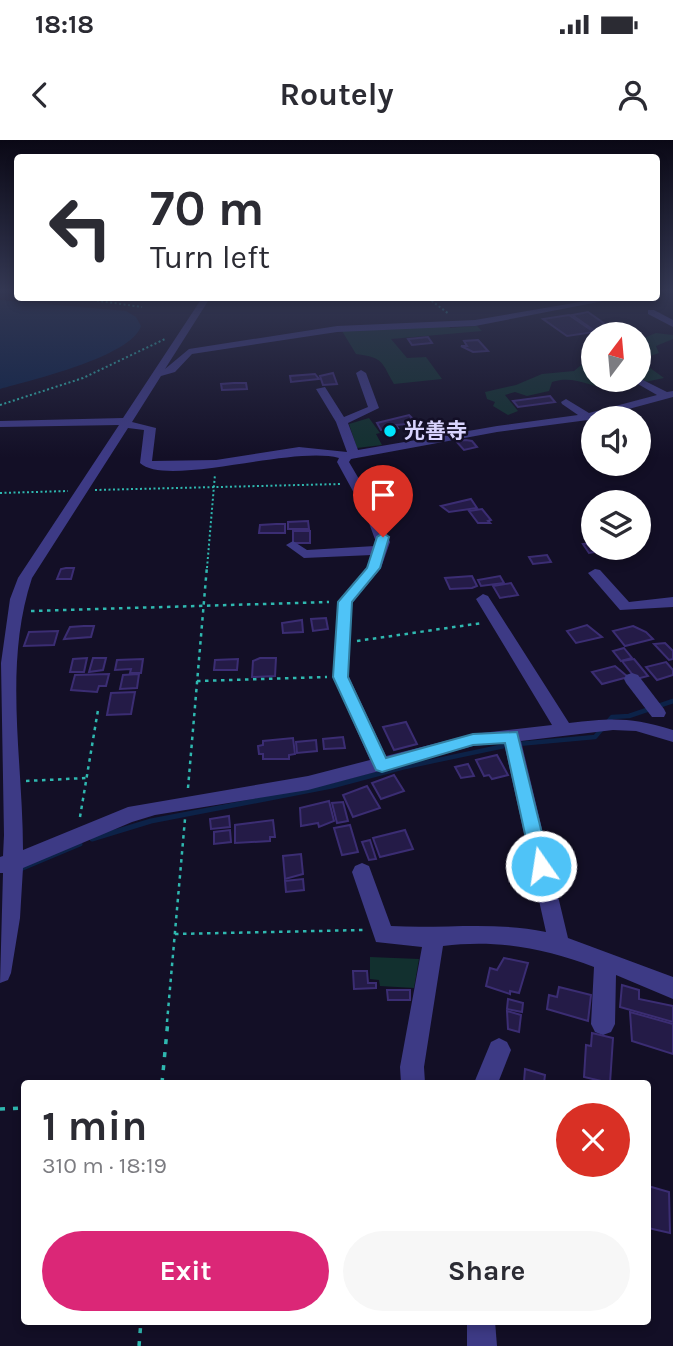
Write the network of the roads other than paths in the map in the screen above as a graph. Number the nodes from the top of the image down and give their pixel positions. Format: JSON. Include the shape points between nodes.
{"nodes":[{"id":1,"x":174,"y":346,"type":"edge"},
{"id":2,"x":226,"y":346,"type":"edge"},
{"id":3,"x":360,"y":373,"type":"dead end"},
{"id":4,"x":156,"y":374,"type":"junction"},
{"id":5,"x":651,"y":387,"type":"edge"},
{"id":6,"x":321,"y":389,"type":"dead end"},
{"id":7,"x":669,"y":395,"type":"edge"},
{"id":8,"x":566,"y":402,"type":"dead end"},
{"id":9,"x":628,"y":406,"type":"edge"},
{"id":10,"x":555,"y":409,"type":"dead end"},
{"id":11,"x":581,"y":412,"type":"edge"},
{"id":12,"x":581,"y":418,"type":"edge"},
{"id":13,"x":568,"y":421,"type":"junction"},
{"id":14,"x":125,"y":422,"type":"junction"},
{"id":15,"x":342,"y":422,"type":"junction"},
{"id":16,"x":0,"y":424,"type":"edge"},
{"id":17,"x":350,"y":454,"type":"junction"},
{"id":18,"x":293,"y":545,"type":"dead end"},
{"id":19,"x":381,"y":550,"type":"junction"},
{"id":20,"x":595,"y":573,"type":"dead end"},
{"id":21,"x":483,"y":599,"type":"dead end"},
{"id":22,"x":673,"y":602,"type":"edge"},
{"id":23,"x":632,"y":679,"type":"dead end"},
{"id":24,"x":666,"y":711,"type":"edge"},
{"id":25,"x":636,"y":725,"type":"junction"},
{"id":26,"x":564,"y":729,"type":"junction"},
{"id":27,"x":511,"y":736,"type":"junction"},
{"id":28,"x":673,"y":736,"type":"edge"},
{"id":29,"x":382,"y":765,"type":"junction"},
{"id":30,"x":7,"y":864,"type":"edge"},
{"id":31,"x":362,"y":872,"type":"dead end"},
{"id":32,"x":434,"y":938,"type":"junction"},
{"id":33,"x":559,"y":944,"type":"junction"},
{"id":34,"x":606,"y":960,"type":"junction"},
{"id":35,"x":0,"y":973,"type":"edge"},
{"id":36,"x":673,"y":988,"type":"edge"},
{"id":37,"x":603,"y":1024,"type":"dead end"},
{"id":38,"x":499,"y":1050,"type":"dead end"},
{"id":39,"x":414,"y":1080,"type":"edge"},
{"id":40,"x":487,"y":1080,"type":"edge"},
{"id":41,"x":481,"y":1325,"type":"edge"},
{"id":42,"x":482,"y":1346,"type":"edge"}],
"edges":[{"from":1,"to":4,"type":"street"},
{"from":2,"to":4,"type":"street","via":[[189,352],[171,370]]},
{"from":3,"to":15,"type":"street","via":[[374,408]]},
{"from":4,"to":14,"type":"street"},
{"from":5,"to":7,"type":"street"},
{"from":6,"to":15,"type":"street"},
{"from":7,"to":9,"type":"street"},
{"from":8,"to":11,"type":"street"},
{"from":10,"to":13,"type":"street"},
{"from":12,"to":13,"type":"street"},
{"from":13,"to":17,"type":"street"},
{"from":14,"to":16,"type":"street"},
{"from":14,"to":17,"type":"street","via":[[150,428],[146,463],[150,466],[216,464],[287,453]]},
{"from":14,"to":30,"type":"street","via":[[25,578],[13,612],[8,666],[12,782]]},
{"from":15,"to":17,"type":"street"},
{"from":17,"to":19,"type":"street","via":[[343,463],[383,537]]},
{"from":18,"to":19,"type":"street","via":[[304,554]]},
{"from":19,"to":29,"type":"street","via":[[373,568],[345,602],[341,677]]},
{"from":20,"to":22,"type":"street","via":[[625,607]]},
{"from":21,"to":26,"type":"street"},
{"from":23,"to":24,"type":"street"},
{"from":24,"to":25,"type":"street"},
{"from":25,"to":26,"type":"street"},
{"from":25,"to":28,"type":"street"},
{"from":26,"to":27,"type":"street"},
{"from":27,"to":29,"type":"street","via":[[473,740]]},
{"from":27,"to":33,"type":"street"},
{"from":29,"to":30,"type":"street","via":[[128,815]]},
{"from":30,"to":35,"type":"street","via":[[12,905]]},
{"from":31,"to":32,"type":"street","via":[[384,934]]},
{"from":32,"to":33,"type":"street","via":[[476,933]]},
{"from":32,"to":39,"type":"street"},
{"from":33,"to":34,"type":"street"},
{"from":34,"to":36,"type":"street"},
{"from":34,"to":37,"type":"street"},
{"from":38,"to":40,"type":"street"},
{"from":41,"to":42,"type":"street"}]}
